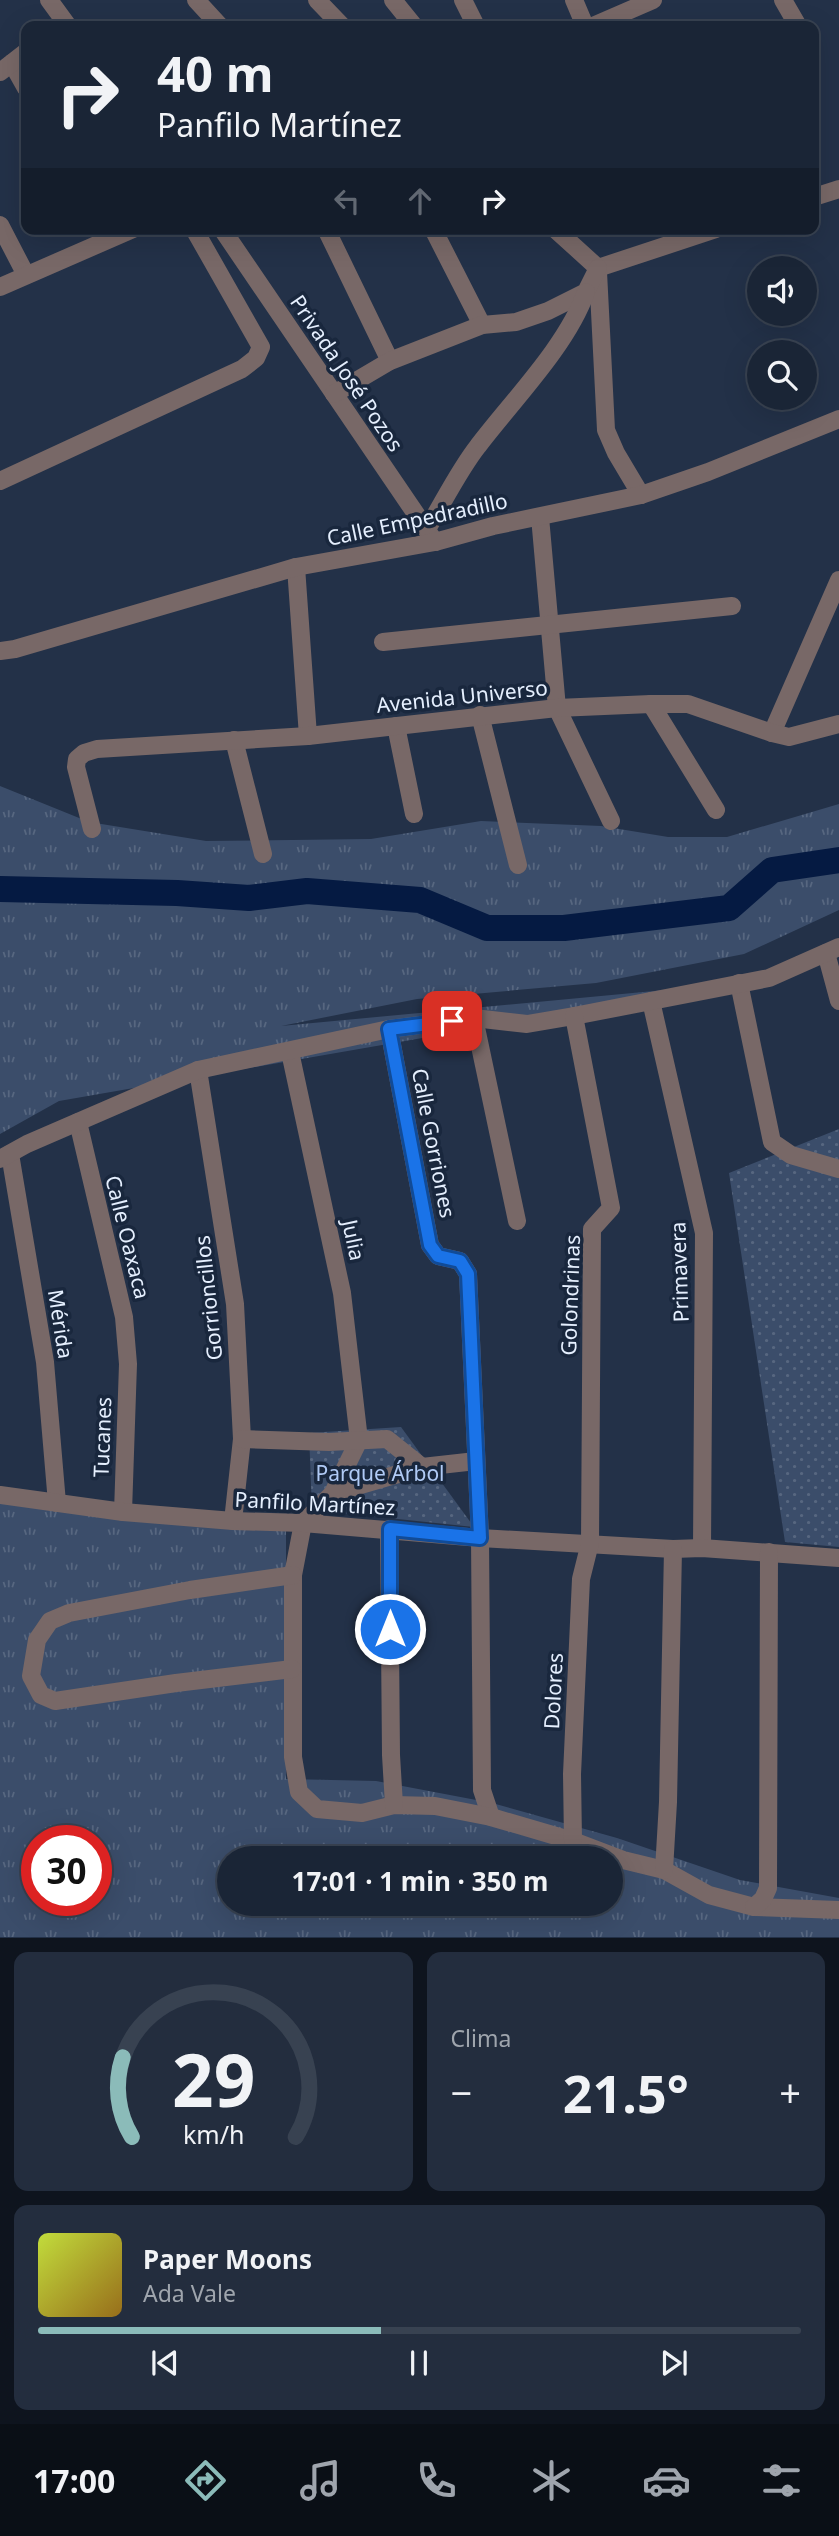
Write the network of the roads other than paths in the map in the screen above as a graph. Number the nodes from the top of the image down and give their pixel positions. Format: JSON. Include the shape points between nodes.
{"nodes":[{"id":1,"x":49,"y":0,"type":"edge"},
{"id":2,"x":196,"y":0,"type":"edge"},
{"id":3,"x":317,"y":0,"type":"edge"},
{"id":4,"x":393,"y":0,"type":"edge"},
{"id":5,"x":463,"y":0,"type":"edge"},
{"id":6,"x":574,"y":0,"type":"edge"},
{"id":7,"x":653,"y":0,"type":"edge"},
{"id":8,"x":783,"y":0,"type":"edge"},
{"id":9,"x":62,"y":21,"type":"edge"},
{"id":10,"x":215,"y":21,"type":"edge"},
{"id":11,"x":337,"y":21,"type":"edge"},
{"id":12,"x":410,"y":21,"type":"edge"},
{"id":13,"x":474,"y":21,"type":"edge"},
{"id":14,"x":583,"y":21,"type":"edge"},
{"id":15,"x":605,"y":21,"type":"edge"},
{"id":16,"x":795,"y":21,"type":"edge"},
{"id":17,"x":13,"y":62,"type":"edge"},
{"id":18,"x":21,"y":78,"type":"edge"},
{"id":19,"x":839,"y":189,"type":"edge"},
{"id":20,"x":819,"y":195,"type":"edge"},
{"id":21,"x":0,"y":225,"type":"edge"},
{"id":22,"x":104,"y":235,"type":"edge"},
{"id":23,"x":197,"y":235,"type":"edge"},
{"id":24,"x":226,"y":235,"type":"edge"},
{"id":25,"x":329,"y":235,"type":"edge"},
{"id":26,"x":436,"y":235,"type":"edge"},
{"id":27,"x":561,"y":235,"type":"edge"},
{"id":28,"x":698,"y":235,"type":"edge"},
{"id":29,"x":597,"y":268,"type":"junction"},
{"id":30,"x":26,"y":275,"type":"junction"},
{"id":31,"x":0,"y":287,"type":"edge"},
{"id":32,"x":586,"y":292,"type":"junction"},
{"id":33,"x":482,"y":325,"type":"junction"},
{"id":34,"x":390,"y":361,"type":"junction"},
{"id":35,"x":334,"y":394,"type":"junction"},
{"id":36,"x":839,"y":419,"type":"edge"},
{"id":37,"x":0,"y":481,"type":"edge"},
{"id":38,"x":641,"y":495,"type":"junction"},
{"id":39,"x":540,"y":517,"type":"junction"},
{"id":40,"x":431,"y":536,"type":"junction"},
{"id":41,"x":296,"y":567,"type":"junction"},
{"id":42,"x":839,"y":580,"type":"edge"},
{"id":43,"x":732,"y":606,"type":"dead end"},
{"id":44,"x":551,"y":625,"type":"junction"},
{"id":45,"x":383,"y":642,"type":"dead end"},
{"id":46,"x":0,"y":651,"type":"edge"},
{"id":47,"x":651,"y":704,"type":"junction"},
{"id":48,"x":557,"y":708,"type":"junction"},
{"id":49,"x":480,"y":715,"type":"junction"},
{"id":50,"x":839,"y":724,"type":"edge"},
{"id":51,"x":396,"y":726,"type":"junction"},
{"id":52,"x":772,"y":733,"type":"junction"},
{"id":53,"x":308,"y":736,"type":"junction"},
{"id":54,"x":234,"y":740,"type":"junction"},
{"id":55,"x":716,"y":810,"type":"dead end"},
{"id":56,"x":414,"y":814,"type":"dead end"},
{"id":57,"x":611,"y":821,"type":"dead end"},
{"id":58,"x":92,"y":829,"type":"dead end"},
{"id":59,"x":263,"y":853,"type":"dead end"},
{"id":60,"x":518,"y":865,"type":"dead end"},
{"id":61,"x":832,"y":950,"type":"edge"},
{"id":62,"x":739,"y":983,"type":"junction"},
{"id":63,"x":651,"y":1001,"type":"junction"},
{"id":64,"x":839,"y":1001,"type":"edge"},
{"id":65,"x":574,"y":1016,"type":"junction"},
{"id":66,"x":474,"y":1018,"type":"junction"},
{"id":67,"x":389,"y":1029,"type":"junction"},
{"id":68,"x":290,"y":1052,"type":"junction"},
{"id":69,"x":198,"y":1070,"type":"junction"},
{"id":70,"x":78,"y":1122,"type":"junction"},
{"id":71,"x":5,"y":1157,"type":"edge"},
{"id":72,"x":839,"y":1169,"type":"edge"},
{"id":73,"x":517,"y":1221,"type":"dead end"},
{"id":74,"x":128,"y":1364,"type":"joint"},
{"id":75,"x":243,"y":1439,"type":"junction"},
{"id":76,"x":359,"y":1440,"type":"junction"},
{"id":77,"x":476,"y":1461,"type":"junction"},
{"id":78,"x":422,"y":1467,"type":"junction"},
{"id":79,"x":333,"y":1493,"type":"junction"},
{"id":80,"x":0,"y":1495,"type":"edge"},
{"id":81,"x":57,"y":1503,"type":"junction"},
{"id":82,"x":123,"y":1512,"type":"junction"},
{"id":83,"x":233,"y":1521,"type":"junction"},
{"id":84,"x":303,"y":1523,"type":"junction"},
{"id":85,"x":390,"y":1529,"type":"junction"},
{"id":86,"x":480,"y":1538,"type":"junction"},
{"id":87,"x":590,"y":1543,"type":"junction"},
{"id":88,"x":702,"y":1548,"type":"junction"},
{"id":89,"x":673,"y":1549,"type":"junction"},
{"id":90,"x":769,"y":1552,"type":"junction"},
{"id":91,"x":839,"y":1558,"type":"edge"},
{"id":92,"x":293,"y":1575,"type":"junction"},
{"id":93,"x":292,"y":1669,"type":"junction"},
{"id":94,"x":394,"y":1805,"type":"junction"},
{"id":95,"x":491,"y":1817,"type":"junction"},
{"id":96,"x":573,"y":1842,"type":"junction"},
{"id":97,"x":664,"y":1870,"type":"junction"},
{"id":98,"x":754,"y":1907,"type":"junction"},
{"id":99,"x":839,"y":1910,"type":"edge"}],
"edges":[{"from":1,"to":9,"type":"street"},
{"from":2,"to":10,"type":"street"},
{"from":3,"to":11,"type":"street"},
{"from":4,"to":12,"type":"street"},
{"from":5,"to":13,"type":"street"},
{"from":6,"to":14,"type":"street"},
{"from":7,"to":15,"type":"street"},
{"from":8,"to":16,"type":"street"},
{"from":17,"to":18,"type":"street"},
{"from":19,"to":20,"type":"street"},
{"from":21,"to":30,"type":"street"},
{"from":22,"to":30,"type":"street"},
{"from":23,"to":37,"type":"street","via":[[261,347],[256,358],[242,369]]},
{"from":24,"to":35,"type":"street","name":"Privada José Pozos"},
{"from":25,"to":34,"type":"street"},
{"from":26,"to":33,"type":"street"},
{"from":27,"to":29,"type":"street"},
{"from":28,"to":29,"type":"street"},
{"from":29,"to":32,"type":"street"},
{"from":29,"to":38,"type":"street","via":[[606,430]]},
{"from":30,"to":31,"type":"street"},
{"from":32,"to":33,"type":"street","via":[[516,322]]},
{"from":32,"to":40,"type":"street","via":[[554,349],[475,449]]},
{"from":33,"to":34,"type":"street"},
{"from":34,"to":35,"type":"street"},
{"from":35,"to":40,"type":"street","name":"Privada José Pozos"},
{"from":36,"to":38,"type":"street","name":"Calle Empedradillo"},
{"from":38,"to":39,"type":"street","name":"Calle Empedradillo"},
{"from":39,"to":40,"type":"street","name":"Calle Empedradillo"},
{"from":39,"to":44,"type":"street"},
{"from":40,"to":41,"type":"street","name":"Calle Empedradillo"},
{"from":41,"to":46,"type":"street","name":"Calle Empedradillo"},
{"from":41,"to":53,"type":"street"},
{"from":42,"to":52,"type":"street"},
{"from":43,"to":44,"type":"street"},
{"from":44,"to":45,"type":"street"},
{"from":44,"to":48,"type":"street"},
{"from":47,"to":48,"type":"street","name":"Avenida Universo"},
{"from":47,"to":52,"type":"street","name":"Avenida Universo","via":[[688,704]]},
{"from":47,"to":55,"type":"street"},
{"from":48,"to":49,"type":"street","name":"Avenida Universo"},
{"from":48,"to":57,"type":"street"},
{"from":49,"to":51,"type":"street","name":"Avenida Universo"},
{"from":49,"to":60,"type":"street"},
{"from":50,"to":52,"type":"street","name":"Avenida Universo","via":[[789,737]]},
{"from":51,"to":53,"type":"street","name":"Avenida Universo"},
{"from":51,"to":56,"type":"street"},
{"from":53,"to":54,"type":"street","name":"Avenida Universo"},
{"from":54,"to":58,"type":"street","name":"Avenida Universo","via":[[97,748],[84,753],[76,767]]},
{"from":54,"to":59,"type":"street"},
{"from":61,"to":62,"type":"street","via":[[769,978]]},
{"from":61,"to":64,"type":"street"},
{"from":62,"to":63,"type":"street"},
{"from":62,"to":72,"type":"street","via":[[772,1142],[791,1154]]},
{"from":63,"to":65,"type":"street"},
{"from":63,"to":88,"type":"street","name":"Primavera","via":[[704,1233]]},
{"from":65,"to":66,"type":"street","via":[[527,1024]]},
{"from":65,"to":87,"type":"street","name":"Golondrinas","via":[[611,1208],[592,1229]]},
{"from":66,"to":67,"type":"street"},
{"from":66,"to":73,"type":"street"},
{"from":67,"to":68,"type":"street"},
{"from":67,"to":77,"type":"street","name":"Calle Gorriones","via":[[430,1245],[438,1256],[460,1261],[468,1274]]},
{"from":68,"to":69,"type":"street"},
{"from":68,"to":76,"type":"street","name":"Julia","via":[[342,1293]]},
{"from":69,"to":70,"type":"street"},
{"from":69,"to":75,"type":"street","name":"Gorrioncillos","via":[[235,1304]]},
{"from":70,"to":71,"type":"street"},
{"from":70,"to":74,"type":"street","name":"Calle Oaxaca","via":[[124,1317]]},
{"from":71,"to":81,"type":"street","name":"Mérida","via":[[45,1362]]},
{"from":74,"to":82,"type":"street","name":"Tucanes"},
{"from":75,"to":76,"type":"street"},
{"from":75,"to":83,"type":"street","name":"Gorrioncillos"},
{"from":76,"to":78,"type":"street","via":[[387,1439]]},
{"from":76,"to":79,"type":"street"},
{"from":77,"to":78,"type":"street"},
{"from":77,"to":86,"type":"street","name":"Calle Gorriones"},
{"from":78,"to":79,"type":"street"},
{"from":79,"to":84,"type":"street"},
{"from":80,"to":81,"type":"street","name":"Panfilo Martínez"},
{"from":81,"to":82,"type":"street","name":"Panfilo Martínez"},
{"from":82,"to":83,"type":"street","name":"Panfilo Martínez"},
{"from":83,"to":84,"type":"street","name":"Panfilo Martínez"},
{"from":84,"to":85,"type":"street","name":"Panfilo Martínez"},
{"from":84,"to":92,"type":"street"},
{"from":85,"to":86,"type":"street","name":"Panfilo Martínez"},
{"from":85,"to":94,"type":"street"},
{"from":86,"to":87,"type":"street","name":"Panfilo Martínez"},
{"from":86,"to":95,"type":"street","name":"Calle Gorriones","via":[[482,1790]]},
{"from":87,"to":89,"type":"street","name":"Panfilo Martínez"},
{"from":87,"to":96,"type":"street","name":"Dolores","via":[[581,1579]]},
{"from":88,"to":89,"type":"street","name":"Panfilo Martínez"},
{"from":88,"to":90,"type":"street","name":"Panfilo Martínez"},
{"from":89,"to":97,"type":"street"},
{"from":90,"to":91,"type":"street","name":"Panfilo Martínez"},
{"from":90,"to":98,"type":"street","via":[[768,1888]]},
{"from":92,"to":93,"type":"street"},
{"from":92,"to":93,"type":"street","via":[[69,1613],[50,1621],[37,1640],[31,1676],[41,1695],[55,1701]]},
{"from":93,"to":94,"type":"street","via":[[293,1757],[299,1793],[317,1809],[362,1813]]},
{"from":94,"to":95,"type":"street","via":[[435,1805]]},
{"from":95,"to":96,"type":"street"},
{"from":96,"to":97,"type":"street"},
{"from":97,"to":98,"type":"street","via":[[709,1895]]},
{"from":98,"to":99,"type":"street"}]}
